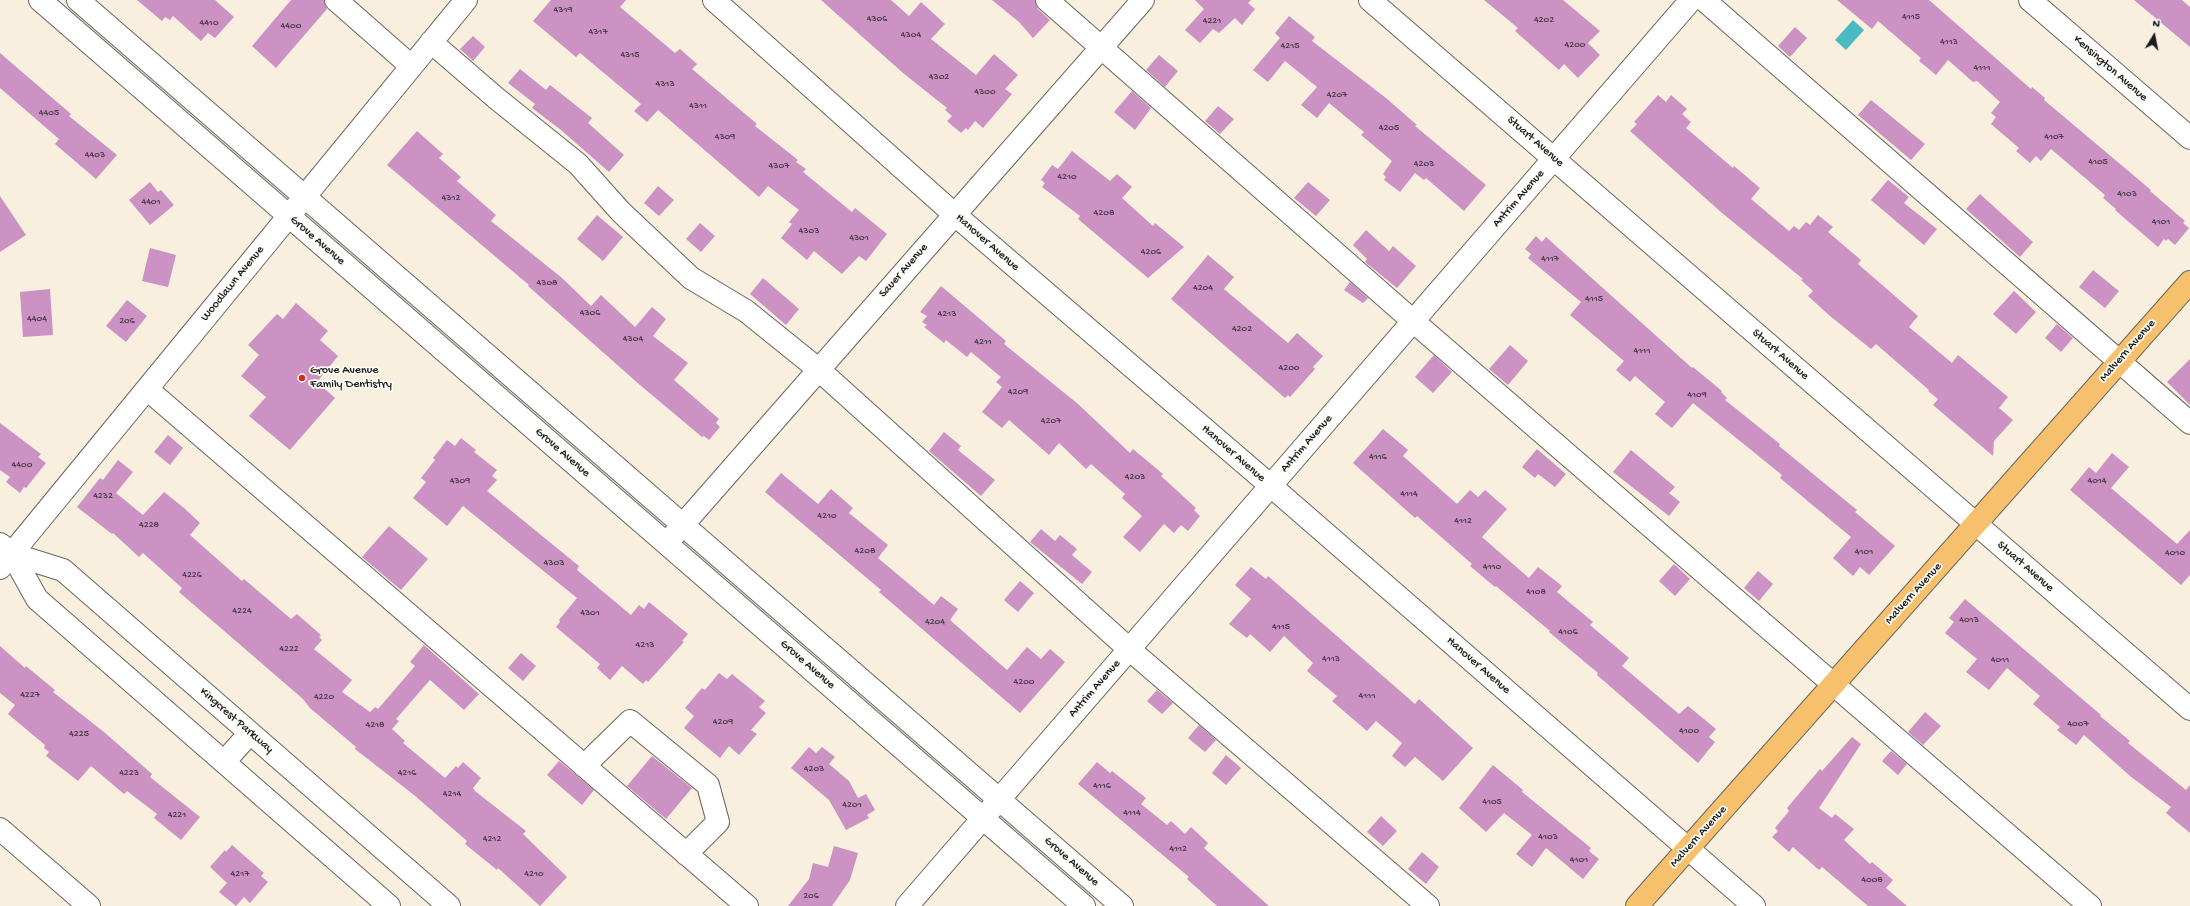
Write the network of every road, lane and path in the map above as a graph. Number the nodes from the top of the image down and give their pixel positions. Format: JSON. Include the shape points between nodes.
{"nodes":[{"id":1,"x":40,"y":0,"type":"edge"},
{"id":2,"x":78,"y":0,"type":"edge"},
{"id":3,"x":336,"y":0,"type":"edge"},
{"id":4,"x":466,"y":0,"type":"edge"},
{"id":5,"x":714,"y":0,"type":"edge"},
{"id":6,"x":1047,"y":0,"type":"edge"},
{"id":7,"x":1143,"y":0,"type":"edge"},
{"id":8,"x":1370,"y":0,"type":"edge"},
{"id":9,"x":1691,"y":0,"type":"edge"},
{"id":10,"x":1704,"y":0,"type":"edge"},
{"id":11,"x":2030,"y":0,"type":"edge"},
{"id":12,"x":431,"y":42,"type":"junction"},
{"id":13,"x":1103,"y":47,"type":"junction"},
{"id":14,"x":411,"y":66,"type":"junction"},
{"id":15,"x":2190,"y":138,"type":"edge"},
{"id":16,"x":1554,"y":158,"type":"junction"},
{"id":17,"x":304,"y":196,"type":"junction"},
{"id":18,"x":954,"y":214,"type":"junction"},
{"id":19,"x":288,"y":216,"type":"junction"},
{"id":20,"x":2190,"y":282,"type":"edge"},
{"id":21,"x":1413,"y":321,"type":"junction"},
{"id":22,"x":2119,"y":362,"type":"junction"},
{"id":23,"x":818,"y":369,"type":"junction"},
{"id":24,"x":147,"y":389,"type":"junction"},
{"id":25,"x":2190,"y":423,"type":"edge"},
{"id":26,"x":1271,"y":486,"type":"junction"},
{"id":27,"x":683,"y":525,"type":"junction"},
{"id":28,"x":1976,"y":525,"type":"junction"},
{"id":29,"x":666,"y":544,"type":"junction"},
{"id":30,"x":4,"y":555,"type":"edge"},
{"id":31,"x":1129,"y":650,"type":"junction"},
{"id":32,"x":1834,"y":685,"type":"junction"},
{"id":33,"x":2190,"y":709,"type":"edge"},
{"id":34,"x":250,"y":733,"type":"junction"},
{"id":35,"x":224,"y":762,"type":"junction"},
{"id":36,"x":584,"y":766,"type":"junction"},
{"id":37,"x":999,"y":800,"type":"junction"},
{"id":38,"x":983,"y":818,"type":"junction"},
{"id":39,"x":0,"y":829,"type":"edge"},
{"id":40,"x":1688,"y":849,"type":"junction"},
{"id":41,"x":686,"y":854,"type":"junction"},
{"id":42,"x":89,"y":906,"type":"edge"},
{"id":43,"x":389,"y":906,"type":"edge"},
{"id":44,"x":449,"y":906,"type":"edge"},
{"id":45,"x":746,"y":906,"type":"edge"},
{"id":46,"x":907,"y":906,"type":"edge"},
{"id":47,"x":1084,"y":906,"type":"edge"},
{"id":48,"x":1122,"y":906,"type":"edge"},
{"id":49,"x":1428,"y":906,"type":"edge"},
{"id":50,"x":1636,"y":906,"type":"edge"},
{"id":51,"x":1754,"y":906,"type":"edge"},
{"id":52,"x":2090,"y":906,"type":"edge"}],
"edges":[{"from":1,"to":19,"type":"street","name":"Grove Avenue"},
{"from":2,"to":17,"type":"street","name":"Grove Avenue"},
{"from":3,"to":14,"type":"street"},
{"from":4,"to":12,"type":"street","name":"Woodlawn Avenue"},
{"from":5,"to":18,"type":"street","name":"Hanover Avenue"},
{"from":6,"to":13,"type":"street"},
{"from":7,"to":13,"type":"street","name":"Sauer Avenue"},
{"from":8,"to":16,"type":"street","name":"Stuart Avenue"},
{"from":9,"to":16,"type":"street","name":"Antrim Avenue"},
{"from":10,"to":22,"type":"street"},
{"from":11,"to":15,"type":"street","name":"Kensington Avenue"},
{"from":12,"to":14,"type":"street","name":"Woodlawn Avenue"},
{"from":12,"to":23,"type":"street","via":[[578,164],[620,212],[691,278],[746,311]]},
{"from":13,"to":18,"type":"street","name":"Sauer Avenue"},
{"from":13,"to":21,"type":"street"},
{"from":14,"to":17,"type":"street","name":"Woodlawn Avenue"},
{"from":16,"to":21,"type":"street","name":"Antrim Avenue"},
{"from":16,"to":28,"type":"street","name":"Stuart Avenue"},
{"from":17,"to":19,"type":"street","name":"Woodlawn Avenue"},
{"from":17,"to":27,"type":"street","name":"Grove Avenue"},
{"from":18,"to":23,"type":"street","name":"Sauer Avenue"},
{"from":18,"to":26,"type":"street","name":"Hanover Avenue"},
{"from":19,"to":24,"type":"street","name":"Woodlawn Avenue"},
{"from":19,"to":29,"type":"street","name":"Grove Avenue"},
{"from":20,"to":22,"type":"main road","name":"Malvern Avenue"},
{"from":21,"to":26,"type":"street","name":"Antrim Avenue"},
{"from":21,"to":32,"type":"street"},
{"from":22,"to":25,"type":"street"},
{"from":22,"to":28,"type":"main road","name":"Malvern Avenue"},
{"from":23,"to":27,"type":"street","name":"Sauer Avenue"},
{"from":23,"to":31,"type":"street"},
{"from":24,"to":30,"type":"street","name":"Woodlawn Avenue"},
{"from":24,"to":36,"type":"street"},
{"from":26,"to":31,"type":"street","name":"Antrim Avenue"},
{"from":26,"to":40,"type":"street","name":"Hanover Avenue"},
{"from":27,"to":29,"type":"street","name":"Sauer Avenue"},
{"from":27,"to":37,"type":"street","name":"Grove Avenue"},
{"from":28,"to":32,"type":"main road","name":"Malvern Avenue"},
{"from":28,"to":33,"type":"street","name":"Stuart Avenue"},
{"from":29,"to":38,"type":"street","name":"Grove Avenue"},
{"from":30,"to":34,"type":"street","name":"Kingcrest Parkway","via":[[62,570]]},
{"from":30,"to":35,"type":"street","via":[[36,599]]},
{"from":31,"to":37,"type":"street","name":"Antrim Avenue"},
{"from":31,"to":49,"type":"street"},
{"from":32,"to":40,"type":"main road","name":"Malvern Avenue"},
{"from":32,"to":52,"type":"street"},
{"from":34,"to":35,"type":"street"},
{"from":34,"to":44,"type":"street","name":"Kingcrest Parkway"},
{"from":35,"to":43,"type":"street"},
{"from":36,"to":41,"type":"street"},
{"from":36,"to":41,"type":"street","via":[[630,721],[708,785],[718,822]]},
{"from":37,"to":38,"type":"street","name":"Antrim Avenue"},
{"from":37,"to":48,"type":"street","name":"Grove Avenue"},
{"from":38,"to":46,"type":"street","name":"Antrim Avenue"},
{"from":38,"to":47,"type":"street","name":"Grove Avenue"},
{"from":39,"to":42,"type":"street"},
{"from":40,"to":50,"type":"main road","name":"Malvern Avenue"},
{"from":40,"to":51,"type":"street","name":"Hanover Avenue"},
{"from":41,"to":45,"type":"street"}]}
